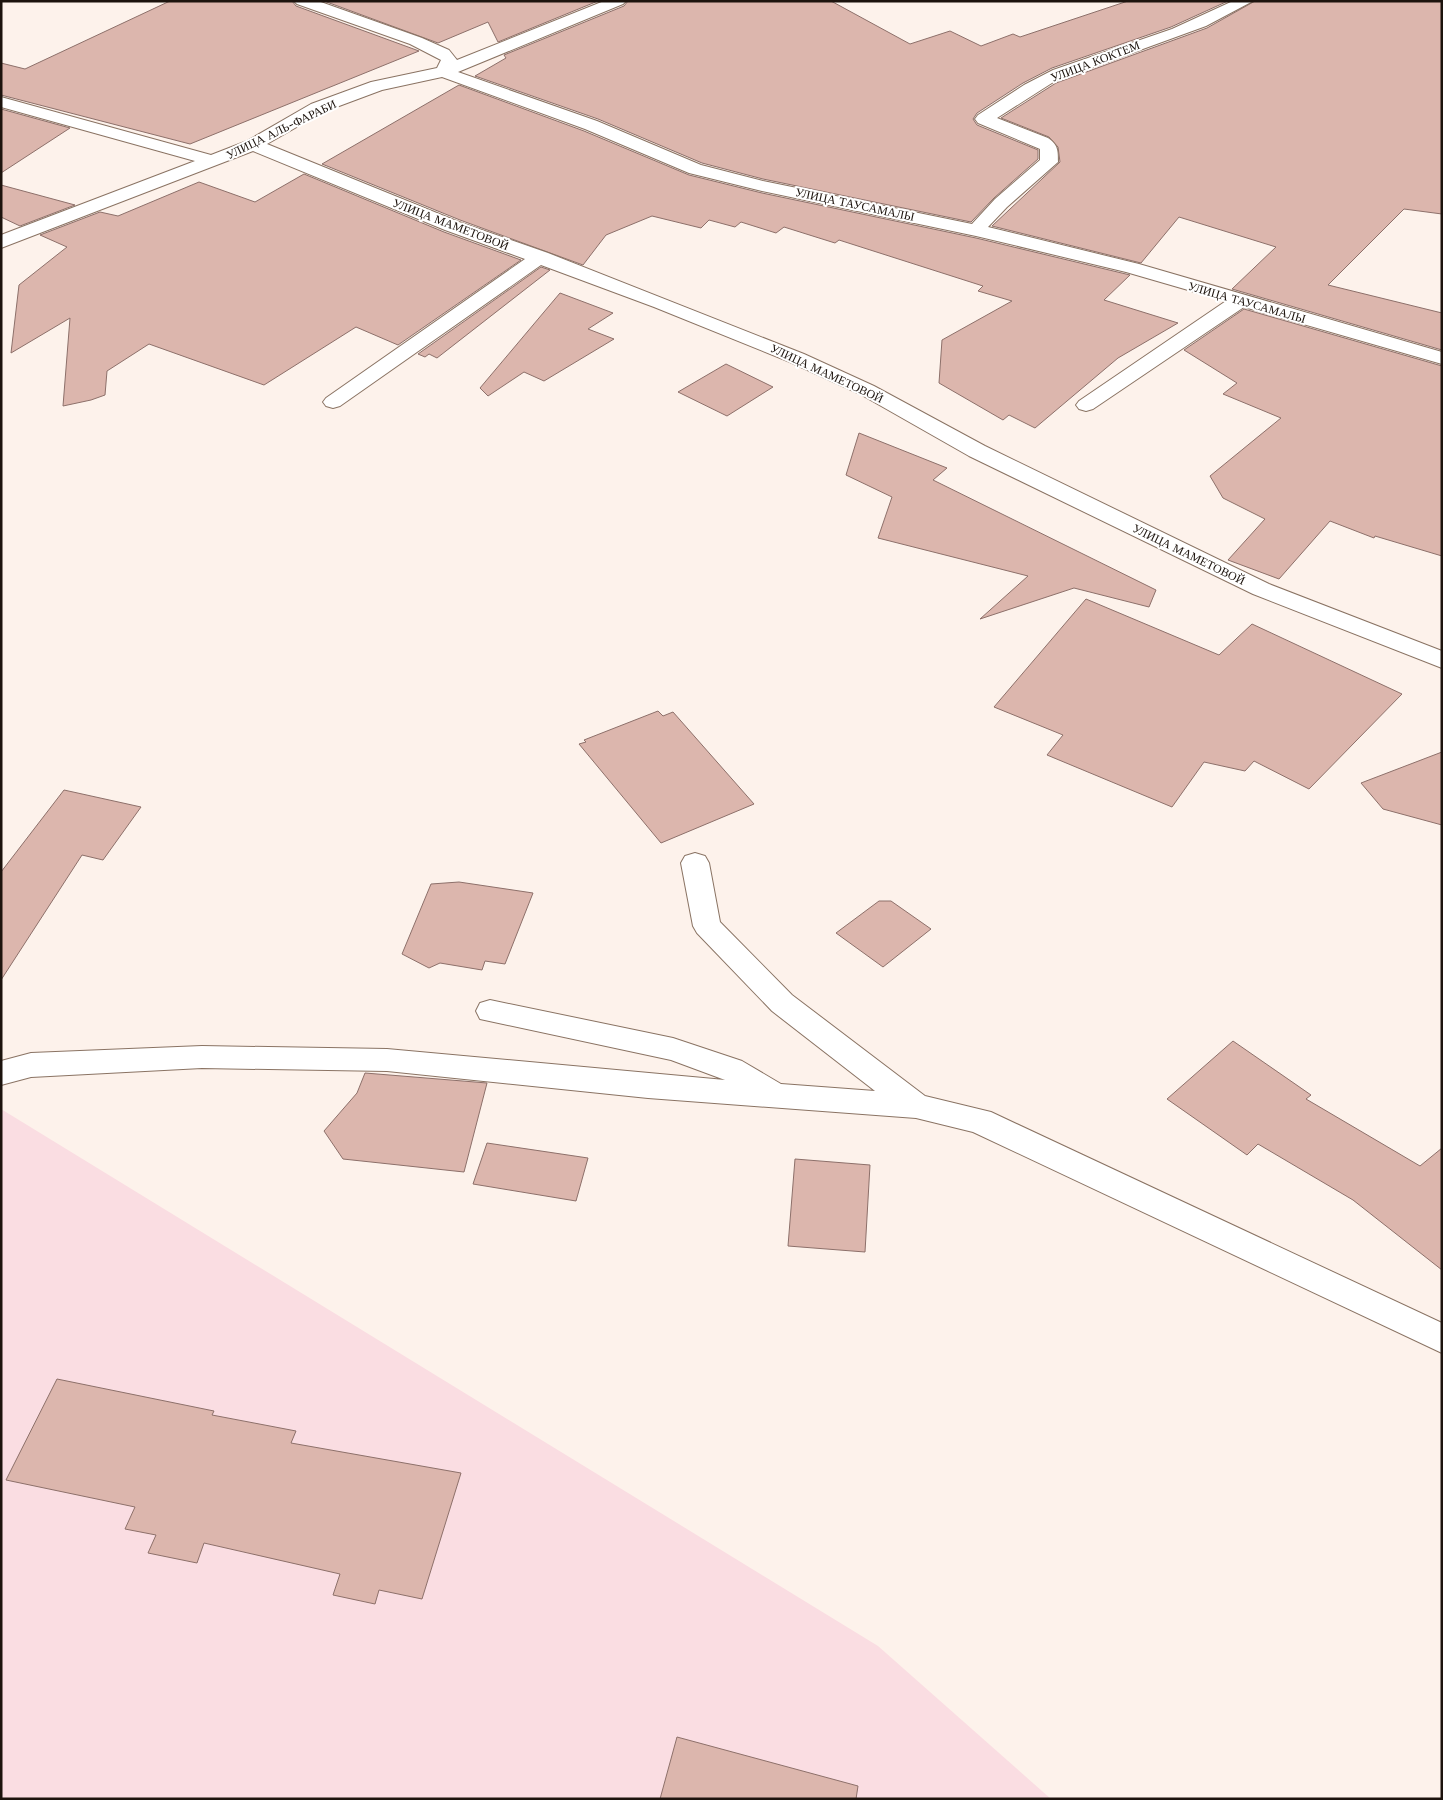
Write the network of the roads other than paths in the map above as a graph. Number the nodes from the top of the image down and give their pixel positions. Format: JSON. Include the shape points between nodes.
{"nodes":[{"id":1,"x":302,"y":1,"type":"edge"},
{"id":2,"x":618,"y":1,"type":"edge"},
{"id":3,"x":1245,"y":1,"type":"edge"},
{"id":4,"x":443,"y":72,"type":"junction"},
{"id":5,"x":1,"y":102,"type":"edge"},
{"id":6,"x":253,"y":145,"type":"junction"},
{"id":7,"x":213,"y":161,"type":"junction"},
{"id":8,"x":976,"y":230,"type":"junction"},
{"id":9,"x":1,"y":242,"type":"edge"},
{"id":10,"x":541,"y":257,"type":"junction"},
{"id":11,"x":1240,"y":300,"type":"junction"},
{"id":12,"x":1442,"y":358,"type":"edge"},
{"id":13,"x":333,"y":402,"type":"dead end"},
{"id":14,"x":1086,"y":406,"type":"dead end"},
{"id":15,"x":1442,"y":660,"type":"edge"},
{"id":16,"x":695,"y":863,"type":"dead end"},
{"id":17,"x":490,"y":1011,"type":"dead end"},
{"id":18,"x":1,"y":1073,"type":"edge"},
{"id":19,"x":776,"y":1095,"type":"junction"},
{"id":20,"x":916,"y":1106,"type":"junction"},
{"id":21,"x":1442,"y":1340,"type":"edge"}],
"edges":[{"from":1,"to":4,"type":"street","via":[[443,53],[450,59]]},
{"from":2,"to":4,"type":"street","name":"УЛИЦА АЛЬ-ФАРАБИ"},
{"from":3,"to":8,"type":"street","name":"УЛИЦА КОКТЕМ","via":[[1186,28],[1058,73],[984,119],[1042,142],[1049,147],[1049,162],[1001,203]]},
{"from":4,"to":6,"type":"street","name":"УЛИЦА АЛЬ-ФАРАБИ","via":[[377,86],[317,108]]},
{"from":4,"to":8,"type":"street","name":"УЛИЦА ТАУСАМАЛЫ","via":[[591,125],[695,169]]},
{"from":5,"to":7,"type":"street"},
{"from":6,"to":7,"type":"street","name":"УЛИЦА АЛЬ-ФАРАБИ"},
{"from":6,"to":10,"type":"street","name":"УЛИЦА МАМЕТОВОЙ","via":[[452,226]]},
{"from":7,"to":9,"type":"street","name":"УЛИЦА АЛЬ-ФАРАБИ"},
{"from":8,"to":11,"type":"street","name":"УЛИЦА ТАУСАМАЛЫ","via":[[1132,268]]},
{"from":10,"to":13,"type":"street"},
{"from":10,"to":15,"type":"street","name":"УЛИЦА МАМЕТОВОЙ","via":[[806,362],[867,390],[977,452],[1261,589]]},
{"from":11,"to":12,"type":"street","name":"УЛИЦА ТАУСАМАЛЫ"},
{"from":11,"to":14,"type":"street"},
{"from":16,"to":20,"type":"street","via":[[707,926],[782,1003]]},
{"from":17,"to":19,"type":"street","via":[[673,1049],[732,1069]]},
{"from":18,"to":19,"type":"street","via":[[31,1065],[202,1057],[387,1060],[648,1086]]},
{"from":19,"to":20,"type":"street"},
{"from":20,"to":21,"type":"street","via":[[980,1121]]}]}
